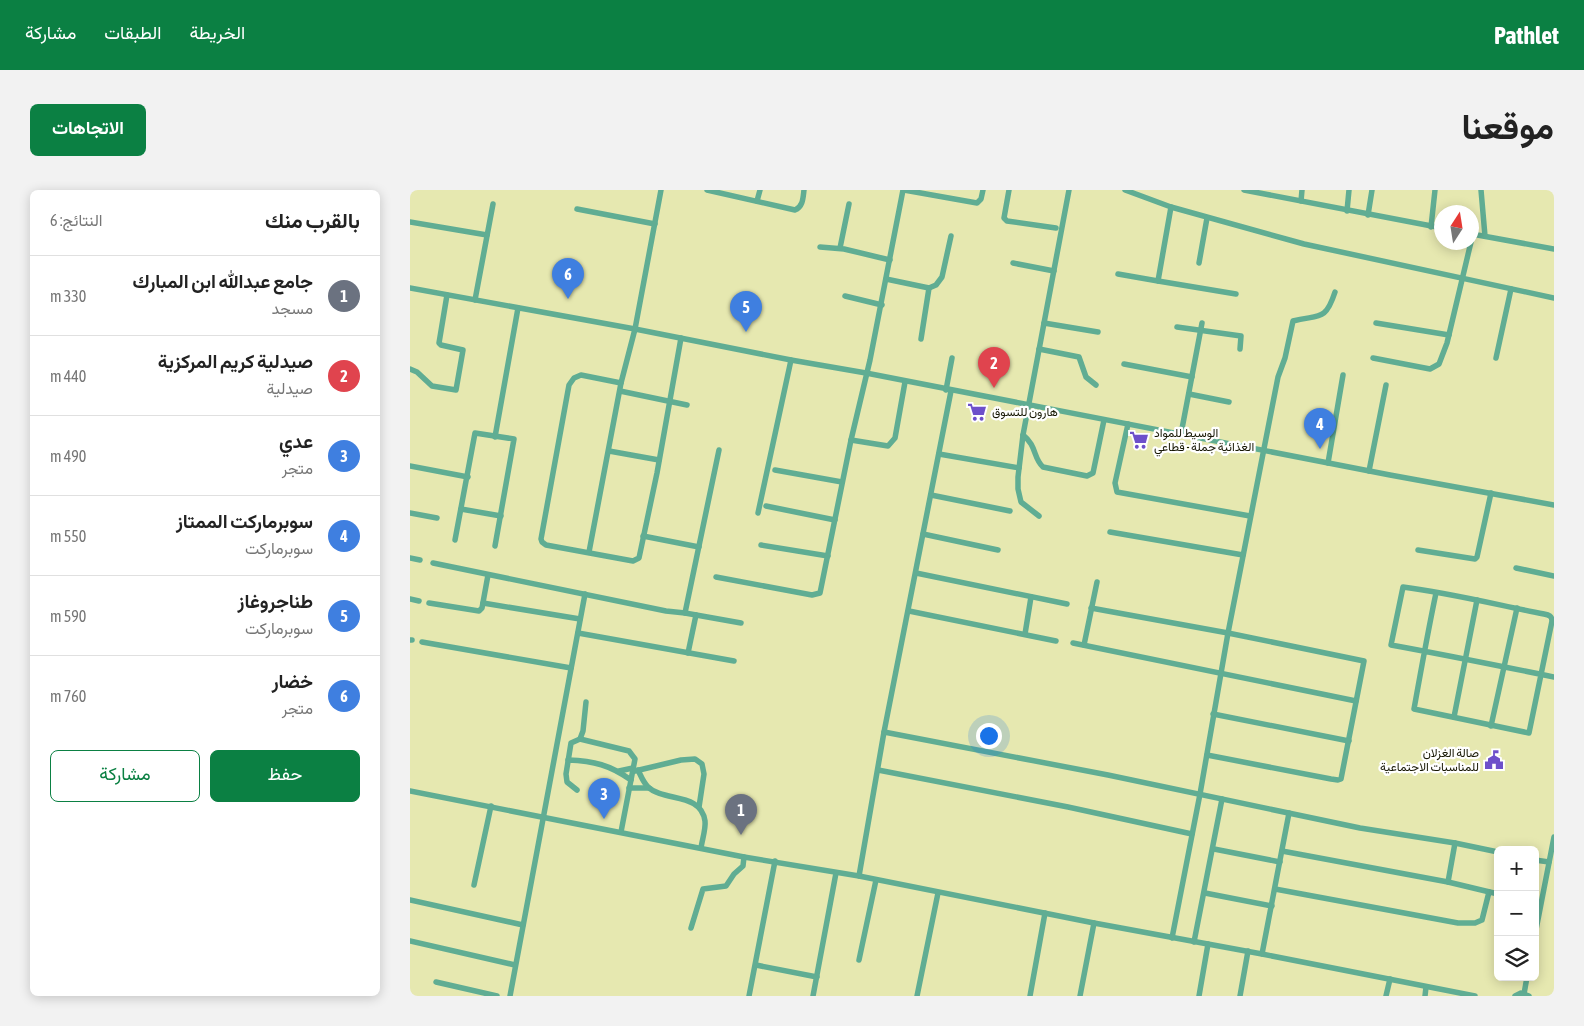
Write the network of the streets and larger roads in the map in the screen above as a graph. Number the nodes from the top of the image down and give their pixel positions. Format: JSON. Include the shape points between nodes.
{"nodes":[{"id":1,"x":661,"y":190,"type":"edge"},
{"id":2,"x":707,"y":190,"type":"edge"},
{"id":3,"x":760,"y":190,"type":"edge"},
{"id":4,"x":804,"y":190,"type":"edge"},
{"id":5,"x":904,"y":190,"type":"edge"},
{"id":6,"x":982,"y":190,"type":"edge"},
{"id":7,"x":1009,"y":190,"type":"edge"},
{"id":8,"x":1068,"y":190,"type":"edge"},
{"id":9,"x":1125,"y":190,"type":"edge"},
{"id":10,"x":1244,"y":190,"type":"edge"},
{"id":11,"x":1302,"y":190,"type":"edge"},
{"id":12,"x":1349,"y":190,"type":"edge"},
{"id":13,"x":1372,"y":190,"type":"edge"},
{"id":14,"x":1435,"y":190,"type":"edge"},
{"id":15,"x":1481,"y":190,"type":"edge"},
{"id":16,"x":757,"y":200,"type":"junction"},
{"id":17,"x":1301,"y":201,"type":"junction"},
{"id":18,"x":493,"y":204,"type":"dead end"},
{"id":19,"x":849,"y":204,"type":"dead end"},
{"id":20,"x":1171,"y":207,"type":"junction"},
{"id":21,"x":577,"y":210,"type":"dead end"},
{"id":22,"x":1347,"y":211,"type":"junction"},
{"id":23,"x":1368,"y":215,"type":"junction"},
{"id":24,"x":1207,"y":218,"type":"junction"},
{"id":25,"x":410,"y":222,"type":"edge"},
{"id":26,"x":655,"y":224,"type":"junction"},
{"id":27,"x":1431,"y":227,"type":"junction"},
{"id":28,"x":1434,"y":227,"type":"edge"},
{"id":29,"x":1056,"y":228,"type":"dead end"},
{"id":30,"x":487,"y":235,"type":"junction"},
{"id":31,"x":1479,"y":235,"type":"edge"},
{"id":32,"x":951,"y":236,"type":"dead end"},
{"id":33,"x":1485,"y":236,"type":"junction"},
{"id":34,"x":820,"y":247,"type":"dead end"},
{"id":35,"x":840,"y":248,"type":"junction"},
{"id":36,"x":1554,"y":249,"type":"edge"},
{"id":37,"x":1469,"y":250,"type":"edge"},
{"id":38,"x":890,"y":260,"type":"junction"},
{"id":39,"x":1199,"y":263,"type":"dead end"},
{"id":40,"x":1014,"y":264,"type":"dead end"},
{"id":41,"x":1054,"y":271,"type":"junction"},
{"id":42,"x":1118,"y":274,"type":"dead end"},
{"id":43,"x":1464,"y":278,"type":"junction"},
{"id":44,"x":886,"y":279,"type":"junction"},
{"id":45,"x":1158,"y":281,"type":"junction"},
{"id":46,"x":410,"y":288,"type":"edge"},
{"id":47,"x":929,"y":288,"type":"junction"},
{"id":48,"x":1511,"y":289,"type":"junction"},
{"id":49,"x":1334,"y":292,"type":"dead end"},
{"id":50,"x":1236,"y":294,"type":"dead end"},
{"id":51,"x":447,"y":295,"type":"junction"},
{"id":52,"x":845,"y":296,"type":"dead end"},
{"id":53,"x":1554,"y":298,"type":"edge"},
{"id":54,"x":475,"y":300,"type":"junction"},
{"id":55,"x":882,"y":304,"type":"junction"},
{"id":56,"x":518,"y":308,"type":"junction"},
{"id":57,"x":1376,"y":322,"type":"dead end"},
{"id":58,"x":1044,"y":323,"type":"junction"},
{"id":59,"x":1202,"y":323,"type":"dead end"},
{"id":60,"x":1177,"y":327,"type":"dead end"},
{"id":61,"x":635,"y":329,"type":"junction"},
{"id":62,"x":1201,"y":330,"type":"junction"},
{"id":63,"x":1098,"y":332,"type":"dead end"},
{"id":64,"x":1449,"y":335,"type":"junction"},
{"id":65,"x":681,"y":338,"type":"junction"},
{"id":66,"x":921,"y":339,"type":"dead end"},
{"id":67,"x":1039,"y":349,"type":"junction"},
{"id":68,"x":1240,"y":349,"type":"dead end"},
{"id":69,"x":952,"y":358,"type":"dead end"},
{"id":70,"x":1374,"y":358,"type":"dead end"},
{"id":71,"x":1496,"y":358,"type":"dead end"},
{"id":72,"x":791,"y":360,"type":"junction"},
{"id":73,"x":1124,"y":364,"type":"dead end"},
{"id":74,"x":410,"y":369,"type":"edge"},
{"id":75,"x":866,"y":373,"type":"junction"},
{"id":76,"x":1343,"y":375,"type":"dead end"},
{"id":77,"x":1192,"y":377,"type":"junction"},
{"id":78,"x":905,"y":382,"type":"junction"},
{"id":79,"x":622,"y":383,"type":"junction"},
{"id":80,"x":1096,"y":385,"type":"dead end"},
{"id":81,"x":1386,"y":385,"type":"dead end"},
{"id":82,"x":948,"y":390,"type":"junction"},
{"id":83,"x":620,"y":391,"type":"junction"},
{"id":84,"x":1189,"y":394,"type":"junction"},
{"id":85,"x":670,"y":401,"type":"junction"},
{"id":86,"x":1229,"y":402,"type":"dead end"},
{"id":87,"x":687,"y":405,"type":"dead end"},
{"id":88,"x":1029,"y":405,"type":"junction"},
{"id":89,"x":1104,"y":420,"type":"junction"},
{"id":90,"x":1128,"y":424,"type":"junction"},
{"id":91,"x":1181,"y":434,"type":"junction"},
{"id":92,"x":1023,"y":435,"type":"junction"},
{"id":93,"x":495,"y":437,"type":"junction"},
{"id":94,"x":850,"y":440,"type":"junction"},
{"id":95,"x":609,"y":450,"type":"junction"},
{"id":96,"x":719,"y":450,"type":"dead end"},
{"id":97,"x":1263,"y":450,"type":"junction"},
{"id":98,"x":939,"y":454,"type":"junction"},
{"id":99,"x":659,"y":460,"type":"junction"},
{"id":100,"x":1328,"y":463,"type":"junction"},
{"id":101,"x":410,"y":466,"type":"edge"},
{"id":102,"x":1019,"y":468,"type":"junction"},
{"id":103,"x":775,"y":470,"type":"dead end"},
{"id":104,"x":1369,"y":471,"type":"junction"},
{"id":105,"x":468,"y":477,"type":"junction"},
{"id":106,"x":842,"y":482,"type":"junction"},
{"id":107,"x":1490,"y":493,"type":"junction"},
{"id":108,"x":931,"y":495,"type":"junction"},
{"id":109,"x":1554,"y":505,"type":"edge"},
{"id":110,"x":766,"y":506,"type":"dead end"},
{"id":111,"x":461,"y":509,"type":"junction"},
{"id":112,"x":1010,"y":511,"type":"dead end"},
{"id":113,"x":410,"y":513,"type":"edge"},
{"id":114,"x":758,"y":513,"type":"dead end"},
{"id":115,"x":501,"y":516,"type":"junction"},
{"id":116,"x":1039,"y":516,"type":"dead end"},
{"id":117,"x":1250,"y":516,"type":"junction"},
{"id":118,"x":437,"y":518,"type":"dead end"},
{"id":119,"x":835,"y":520,"type":"junction"},
{"id":120,"x":1110,"y":532,"type":"dead end"},
{"id":121,"x":923,"y":534,"type":"junction"},
{"id":122,"x":643,"y":536,"type":"junction"},
{"id":123,"x":455,"y":540,"type":"dead end"},
{"id":124,"x":761,"y":545,"type":"dead end"},
{"id":125,"x":495,"y":546,"type":"dead end"},
{"id":126,"x":699,"y":547,"type":"junction"},
{"id":127,"x":998,"y":550,"type":"dead end"},
{"id":128,"x":1418,"y":550,"type":"dead end"},
{"id":129,"x":588,"y":552,"type":"junction"},
{"id":130,"x":1243,"y":554,"type":"junction"},
{"id":131,"x":828,"y":556,"type":"junction"},
{"id":132,"x":410,"y":558,"type":"edge"},
{"id":133,"x":420,"y":560,"type":"dead end"},
{"id":134,"x":433,"y":563,"type":"dead end"},
{"id":135,"x":1516,"y":568,"type":"dead end"},
{"id":136,"x":916,"y":573,"type":"junction"},
{"id":137,"x":488,"y":576,"type":"junction"},
{"id":138,"x":1554,"y":576,"type":"edge"},
{"id":139,"x":716,"y":578,"type":"dead end"},
{"id":140,"x":1096,"y":582,"type":"dead end"},
{"id":141,"x":1436,"y":593,"type":"junction"},
{"id":142,"x":585,"y":594,"type":"junction"},
{"id":143,"x":1031,"y":597,"type":"junction"},
{"id":144,"x":410,"y":599,"type":"edge"},
{"id":145,"x":1477,"y":600,"type":"junction"},
{"id":146,"x":418,"y":601,"type":"dead end"},
{"id":147,"x":483,"y":602,"type":"junction"},
{"id":148,"x":429,"y":603,"type":"dead end"},
{"id":149,"x":1067,"y":604,"type":"dead end"},
{"id":150,"x":1091,"y":608,"type":"junction"},
{"id":151,"x":1517,"y":608,"type":"junction"},
{"id":152,"x":908,"y":611,"type":"junction"},
{"id":153,"x":685,"y":614,"type":"junction"},
{"id":154,"x":696,"y":615,"type":"junction"},
{"id":155,"x":1553,"y":617,"type":"edge"},
{"id":156,"x":580,"y":619,"type":"junction"},
{"id":157,"x":741,"y":623,"type":"dead end"},
{"id":158,"x":578,"y":633,"type":"junction"},
{"id":159,"x":1228,"y":633,"type":"junction"},
{"id":160,"x":1025,"y":634,"type":"junction"},
{"id":161,"x":1056,"y":640,"type":"dead end"},
{"id":162,"x":422,"y":642,"type":"dead end"},
{"id":163,"x":1073,"y":643,"type":"dead end"},
{"id":164,"x":1084,"y":645,"type":"junction"},
{"id":165,"x":1424,"y":651,"type":"junction"},
{"id":166,"x":688,"y":653,"type":"junction"},
{"id":167,"x":1465,"y":660,"type":"junction"},
{"id":168,"x":734,"y":661,"type":"dead end"},
{"id":169,"x":571,"y":668,"type":"junction"},
{"id":170,"x":1503,"y":668,"type":"junction"},
{"id":171,"x":1220,"y":673,"type":"junction"},
{"id":172,"x":1542,"y":674,"type":"junction"},
{"id":173,"x":1554,"y":677,"type":"edge"},
{"id":174,"x":1356,"y":701,"type":"junction"},
{"id":175,"x":586,"y":702,"type":"dead end"},
{"id":176,"x":1213,"y":714,"type":"junction"},
{"id":177,"x":1454,"y":717,"type":"junction"},
{"id":178,"x":1491,"y":726,"type":"junction"},
{"id":179,"x":884,"y":732,"type":"junction"},
{"id":180,"x":580,"y":739,"type":"junction"},
{"id":181,"x":1348,"y":741,"type":"junction"},
{"id":182,"x":1207,"y":755,"type":"junction"},
{"id":183,"x":568,"y":760,"type":"junction"},
{"id":184,"x":635,"y":770,"type":"junction"},
{"id":185,"x":878,"y":770,"type":"junction"},
{"id":186,"x":619,"y":771,"type":"junction"},
{"id":187,"x":631,"y":780,"type":"junction"},
{"id":188,"x":629,"y":788,"type":"junction"},
{"id":189,"x":649,"y":788,"type":"junction"},
{"id":190,"x":577,"y":790,"type":"dead end"},
{"id":191,"x":410,"y":791,"type":"edge"},
{"id":192,"x":1200,"y":794,"type":"junction"},
{"id":193,"x":1222,"y":799,"type":"junction"},
{"id":194,"x":491,"y":806,"type":"junction"},
{"id":195,"x":699,"y":807,"type":"junction"},
{"id":196,"x":1289,"y":814,"type":"junction"},
{"id":197,"x":545,"y":817,"type":"junction"},
{"id":198,"x":621,"y":832,"type":"junction"},
{"id":199,"x":1192,"y":834,"type":"junction"},
{"id":200,"x":1554,"y":837,"type":"edge"},
{"id":201,"x":1455,"y":843,"type":"junction"},
{"id":202,"x":701,"y":848,"type":"junction"},
{"id":203,"x":1214,"y":849,"type":"junction"},
{"id":204,"x":1282,"y":851,"type":"junction"},
{"id":205,"x":1494,"y":851,"type":"edge"},
{"id":206,"x":744,"y":856,"type":"junction"},
{"id":207,"x":1539,"y":861,"type":"edge"},
{"id":208,"x":775,"y":862,"type":"junction"},
{"id":209,"x":1280,"y":862,"type":"junction"},
{"id":210,"x":1549,"y":862,"type":"junction"},
{"id":211,"x":836,"y":873,"type":"junction"},
{"id":212,"x":859,"y":876,"type":"junction"},
{"id":213,"x":876,"y":880,"type":"junction"},
{"id":214,"x":1448,"y":882,"type":"junction"},
{"id":215,"x":474,"y":885,"type":"dead end"},
{"id":216,"x":1275,"y":888,"type":"junction"},
{"id":217,"x":1489,"y":892,"type":"junction"},
{"id":218,"x":938,"y":893,"type":"junction"},
{"id":219,"x":1204,"y":893,"type":"junction"},
{"id":220,"x":1494,"y":893,"type":"edge"},
{"id":221,"x":1539,"y":898,"type":"edge"},
{"id":222,"x":410,"y":900,"type":"edge"},
{"id":223,"x":1272,"y":906,"type":"junction"},
{"id":224,"x":1045,"y":913,"type":"junction"},
{"id":225,"x":1094,"y":923,"type":"junction"},
{"id":226,"x":523,"y":924,"type":"junction"},
{"id":227,"x":690,"y":928,"type":"dead end"},
{"id":228,"x":1172,"y":938,"type":"junction"},
{"id":229,"x":410,"y":941,"type":"edge"},
{"id":230,"x":1194,"y":942,"type":"junction"},
{"id":231,"x":1208,"y":944,"type":"junction"},
{"id":232,"x":1248,"y":951,"type":"junction"},
{"id":233,"x":1262,"y":954,"type":"junction"},
{"id":234,"x":859,"y":960,"type":"dead end"},
{"id":235,"x":516,"y":965,"type":"junction"},
{"id":236,"x":756,"y":966,"type":"junction"},
{"id":237,"x":816,"y":976,"type":"junction"},
{"id":238,"x":1390,"y":979,"type":"junction"},
{"id":239,"x":1527,"y":981,"type":"edge"},
{"id":240,"x":436,"y":982,"type":"dead end"},
{"id":241,"x":1426,"y":987,"type":"junction"},
{"id":242,"x":1526,"y":995,"type":"edge"},
{"id":243,"x":497,"y":996,"type":"edge"},
{"id":244,"x":510,"y":996,"type":"edge"},
{"id":245,"x":749,"y":996,"type":"edge"},
{"id":246,"x":813,"y":996,"type":"edge"},
{"id":247,"x":917,"y":996,"type":"edge"},
{"id":248,"x":1030,"y":996,"type":"edge"},
{"id":249,"x":1080,"y":996,"type":"edge"},
{"id":250,"x":1199,"y":996,"type":"edge"},
{"id":251,"x":1240,"y":996,"type":"edge"},
{"id":252,"x":1386,"y":996,"type":"edge"},
{"id":253,"x":1425,"y":996,"type":"edge"},
{"id":254,"x":1473,"y":996,"type":"edge"},
{"id":255,"x":1515,"y":996,"type":"edge"}],
"edges":[{"from":1,"to":26,"type":"street"},
{"from":2,"to":16,"type":"street"},
{"from":3,"to":16,"type":"street"},
{"from":4,"to":16,"type":"street","via":[[801,205],[795,210]]},
{"from":5,"to":6,"type":"street","via":[[977,202]]},
{"from":5,"to":38,"type":"street"},
{"from":7,"to":29,"type":"street","via":[[1004,214],[1007,221]]},
{"from":8,"to":41,"type":"street"},
{"from":9,"to":20,"type":"street"},
{"from":10,"to":17,"type":"street"},
{"from":11,"to":17,"type":"street"},
{"from":12,"to":22,"type":"street"},
{"from":13,"to":23,"type":"street"},
{"from":14,"to":27,"type":"street"},
{"from":15,"to":33,"type":"street"},
{"from":17,"to":22,"type":"street"},
{"from":18,"to":30,"type":"street"},
{"from":19,"to":35,"type":"street"},
{"from":20,"to":24,"type":"street"},
{"from":20,"to":45,"type":"street"},
{"from":21,"to":26,"type":"street"},
{"from":22,"to":23,"type":"street"},
{"from":23,"to":27,"type":"street"},
{"from":24,"to":39,"type":"street"},
{"from":24,"to":43,"type":"street","via":[[1304,244]]},
{"from":25,"to":30,"type":"street"},
{"from":26,"to":61,"type":"street"},
{"from":27,"to":28,"type":"street"},
{"from":30,"to":54,"type":"street"},
{"from":31,"to":33,"type":"street"},
{"from":32,"to":47,"type":"street","via":[[942,277]]},
{"from":33,"to":36,"type":"street"},
{"from":34,"to":35,"type":"street"},
{"from":35,"to":38,"type":"street"},
{"from":37,"to":43,"type":"street"},
{"from":38,"to":44,"type":"street"},
{"from":40,"to":41,"type":"street"},
{"from":41,"to":58,"type":"street"},
{"from":42,"to":45,"type":"street"},
{"from":43,"to":48,"type":"street"},
{"from":43,"to":64,"type":"street"},
{"from":44,"to":47,"type":"street"},
{"from":44,"to":55,"type":"street"},
{"from":45,"to":50,"type":"street"},
{"from":46,"to":51,"type":"street"},
{"from":47,"to":66,"type":"street"},
{"from":48,"to":53,"type":"street"},
{"from":48,"to":71,"type":"street"},
{"from":49,"to":97,"type":"street","via":[[1325,312],[1293,321]]},
{"from":51,"to":54,"type":"street"},
{"from":51,"to":74,"type":"street","via":[[439,342],[463,350],[456,390],[432,386]]},
{"from":52,"to":55,"type":"street"},
{"from":54,"to":56,"type":"street"},
{"from":55,"to":75,"type":"street"},
{"from":56,"to":61,"type":"street"},
{"from":56,"to":93,"type":"street"},
{"from":57,"to":64,"type":"street"},
{"from":58,"to":63,"type":"street"},
{"from":58,"to":67,"type":"street"},
{"from":59,"to":62,"type":"street"},
{"from":60,"to":62,"type":"street"},
{"from":61,"to":65,"type":"street"},
{"from":61,"to":79,"type":"street"},
{"from":62,"to":68,"type":"street","via":[[1241,336]]},
{"from":62,"to":77,"type":"street"},
{"from":64,"to":70,"type":"street","via":[[1439,364],[1434,368]]},
{"from":65,"to":72,"type":"street"},
{"from":65,"to":85,"type":"street"},
{"from":67,"to":80,"type":"street","via":[[1079,357],[1086,377]]},
{"from":67,"to":88,"type":"street"},
{"from":69,"to":82,"type":"street"},
{"from":72,"to":75,"type":"street"},
{"from":72,"to":114,"type":"street"},
{"from":73,"to":77,"type":"street"},
{"from":75,"to":78,"type":"street"},
{"from":75,"to":94,"type":"street"},
{"from":76,"to":100,"type":"street"},
{"from":77,"to":84,"type":"street"},
{"from":78,"to":82,"type":"street"},
{"from":78,"to":94,"type":"street","via":[[892,443],[888,446]]},
{"from":79,"to":83,"type":"street"},
{"from":79,"to":129,"type":"street","via":[[581,375],[569,385],[541,539],[546,544]]},
{"from":81,"to":104,"type":"street"},
{"from":82,"to":88,"type":"street"},
{"from":82,"to":98,"type":"street"},
{"from":83,"to":85,"type":"street"},
{"from":83,"to":95,"type":"street"},
{"from":84,"to":86,"type":"street"},
{"from":84,"to":91,"type":"street"},
{"from":85,"to":87,"type":"street"},
{"from":85,"to":99,"type":"street"},
{"from":88,"to":89,"type":"street"},
{"from":88,"to":92,"type":"street"},
{"from":89,"to":90,"type":"street"},
{"from":89,"to":92,"type":"street","via":[[1093,473],[1087,476],[1043,467],[1030,440]]},
{"from":90,"to":91,"type":"street"},
{"from":90,"to":117,"type":"street","via":[[1114,483],[1117,492]]},
{"from":91,"to":97,"type":"street"},
{"from":92,"to":102,"type":"street"},
{"from":93,"to":105,"type":"street","via":[[475,433]]},
{"from":93,"to":115,"type":"street","via":[[514,439]]},
{"from":94,"to":106,"type":"street"},
{"from":95,"to":99,"type":"street"},
{"from":95,"to":129,"type":"street"},
{"from":96,"to":126,"type":"street"},
{"from":97,"to":100,"type":"street"},
{"from":97,"to":117,"type":"street"},
{"from":98,"to":102,"type":"street"},
{"from":98,"to":108,"type":"street"},
{"from":99,"to":122,"type":"street"},
{"from":100,"to":104,"type":"street"},
{"from":101,"to":105,"type":"street"},
{"from":102,"to":116,"type":"street","via":[[1021,502]]},
{"from":103,"to":106,"type":"street"},
{"from":104,"to":107,"type":"street"},
{"from":105,"to":111,"type":"street"},
{"from":106,"to":119,"type":"street"},
{"from":107,"to":109,"type":"street"},
{"from":107,"to":128,"type":"street","via":[[1475,560]]},
{"from":108,"to":112,"type":"street"},
{"from":108,"to":121,"type":"street"},
{"from":110,"to":119,"type":"street"},
{"from":111,"to":115,"type":"street"},
{"from":111,"to":123,"type":"street"},
{"from":113,"to":118,"type":"street"},
{"from":115,"to":125,"type":"street"},
{"from":117,"to":130,"type":"street"},
{"from":119,"to":131,"type":"street"},
{"from":120,"to":130,"type":"street"},
{"from":121,"to":127,"type":"street"},
{"from":121,"to":136,"type":"street"},
{"from":122,"to":126,"type":"street"},
{"from":122,"to":129,"type":"street","via":[[636,561]]},
{"from":124,"to":131,"type":"street"},
{"from":126,"to":153,"type":"street"},
{"from":130,"to":159,"type":"street"},
{"from":131,"to":139,"type":"street","via":[[820,593],[816,594]]},
{"from":132,"to":133,"type":"street"},
{"from":134,"to":137,"type":"street"},
{"from":135,"to":138,"type":"street"},
{"from":136,"to":143,"type":"street"},
{"from":136,"to":152,"type":"street"},
{"from":137,"to":142,"type":"street"},
{"from":137,"to":147,"type":"street"},
{"from":140,"to":150,"type":"street"},
{"from":141,"to":145,"type":"street"},
{"from":141,"to":165,"type":"street"},
{"from":141,"to":165,"type":"street","via":[[1403,587],[1392,645]]},
{"from":142,"to":153,"type":"street"},
{"from":142,"to":156,"type":"street"},
{"from":143,"to":149,"type":"street"},
{"from":143,"to":160,"type":"street"},
{"from":144,"to":146,"type":"street"},
{"from":145,"to":151,"type":"street"},
{"from":145,"to":167,"type":"street"},
{"from":147,"to":148,"type":"street","via":[[479,611]]},
{"from":147,"to":156,"type":"street"},
{"from":150,"to":159,"type":"street"},
{"from":150,"to":164,"type":"street"},
{"from":151,"to":155,"type":"street"},
{"from":151,"to":170,"type":"street"},
{"from":152,"to":160,"type":"street"},
{"from":152,"to":179,"type":"street"},
{"from":153,"to":154,"type":"street"},
{"from":154,"to":157,"type":"street"},
{"from":154,"to":166,"type":"street"},
{"from":155,"to":172,"type":"street"},
{"from":156,"to":158,"type":"street"},
{"from":158,"to":166,"type":"street"},
{"from":158,"to":169,"type":"street"},
{"from":159,"to":171,"type":"street"},
{"from":159,"to":174,"type":"street","via":[[1364,660]]},
{"from":160,"to":161,"type":"street"},
{"from":162,"to":169,"type":"street"},
{"from":163,"to":164,"type":"street"},
{"from":164,"to":171,"type":"street"},
{"from":165,"to":167,"type":"street"},
{"from":165,"to":177,"type":"street","via":[[1414,708]]},
{"from":166,"to":168,"type":"street"},
{"from":167,"to":170,"type":"street"},
{"from":167,"to":177,"type":"street"},
{"from":169,"to":197,"type":"street"},
{"from":170,"to":172,"type":"street"},
{"from":170,"to":178,"type":"street"},
{"from":171,"to":174,"type":"street"},
{"from":171,"to":176,"type":"street"},
{"from":172,"to":173,"type":"street"},
{"from":172,"to":178,"type":"street","via":[[1529,733]]},
{"from":174,"to":181,"type":"street"},
{"from":175,"to":180,"type":"street"},
{"from":176,"to":181,"type":"street"},
{"from":176,"to":182,"type":"street"},
{"from":177,"to":178,"type":"street"},
{"from":179,"to":185,"type":"street"},
{"from":179,"to":192,"type":"street"},
{"from":180,"to":183,"type":"street","via":[[571,743]]},
{"from":180,"to":184,"type":"street","via":[[629,751],[635,759]]},
{"from":181,"to":182,"type":"street","via":[[1342,776],[1338,780]]},
{"from":182,"to":192,"type":"street"},
{"from":183,"to":186,"type":"street","via":[[605,765]]},
{"from":183,"to":190,"type":"street","via":[[567,782]]},
{"from":184,"to":186,"type":"street"},
{"from":184,"to":187,"type":"street"},
{"from":184,"to":189,"type":"street"},
{"from":184,"to":195,"type":"street","via":[[695,759],[702,764],[704,774]]},
{"from":185,"to":199,"type":"street","via":[[1068,806]]},
{"from":185,"to":212,"type":"street"},
{"from":186,"to":187,"type":"street"},
{"from":187,"to":188,"type":"street"},
{"from":188,"to":189,"type":"street"},
{"from":188,"to":198,"type":"street"},
{"from":189,"to":195,"type":"street"},
{"from":191,"to":194,"type":"street"},
{"from":192,"to":193,"type":"street"},
{"from":192,"to":199,"type":"street"},
{"from":193,"to":196,"type":"street"},
{"from":193,"to":203,"type":"street"},
{"from":194,"to":197,"type":"street"},
{"from":194,"to":215,"type":"street"},
{"from":195,"to":202,"type":"street","via":[[705,823]]},
{"from":196,"to":201,"type":"street"},
{"from":196,"to":204,"type":"street"},
{"from":197,"to":198,"type":"street"},
{"from":197,"to":226,"type":"street"},
{"from":198,"to":202,"type":"street"},
{"from":199,"to":228,"type":"street"},
{"from":200,"to":210,"type":"street"},
{"from":201,"to":205,"type":"street"},
{"from":201,"to":214,"type":"street"},
{"from":202,"to":206,"type":"street"},
{"from":203,"to":209,"type":"street"},
{"from":203,"to":219,"type":"street"},
{"from":204,"to":209,"type":"street"},
{"from":204,"to":214,"type":"street"},
{"from":206,"to":208,"type":"street"},
{"from":206,"to":227,"type":"street","via":[[743,866],[726,886],[703,888]]},
{"from":207,"to":210,"type":"street"},
{"from":208,"to":211,"type":"street"},
{"from":208,"to":236,"type":"street"},
{"from":209,"to":216,"type":"street"},
{"from":210,"to":221,"type":"street"},
{"from":211,"to":212,"type":"street"},
{"from":211,"to":237,"type":"street"},
{"from":212,"to":213,"type":"street"},
{"from":213,"to":218,"type":"street"},
{"from":213,"to":234,"type":"street"},
{"from":214,"to":217,"type":"street"},
{"from":216,"to":217,"type":"street","via":[[1458,923],[1482,920]]},
{"from":216,"to":223,"type":"street"},
{"from":217,"to":220,"type":"street"},
{"from":218,"to":224,"type":"street"},
{"from":218,"to":247,"type":"street"},
{"from":219,"to":223,"type":"street"},
{"from":219,"to":230,"type":"street"},
{"from":222,"to":226,"type":"street"},
{"from":223,"to":233,"type":"street"},
{"from":224,"to":225,"type":"street"},
{"from":224,"to":248,"type":"street"},
{"from":225,"to":228,"type":"street"},
{"from":225,"to":249,"type":"street"},
{"from":226,"to":235,"type":"street"},
{"from":228,"to":230,"type":"street"},
{"from":229,"to":235,"type":"street"},
{"from":230,"to":231,"type":"street"},
{"from":231,"to":232,"type":"street"},
{"from":231,"to":250,"type":"street"},
{"from":232,"to":233,"type":"street"},
{"from":232,"to":251,"type":"street"},
{"from":233,"to":238,"type":"street"},
{"from":235,"to":244,"type":"street"},
{"from":236,"to":237,"type":"street"},
{"from":236,"to":245,"type":"street"},
{"from":237,"to":246,"type":"street"},
{"from":238,"to":241,"type":"street"},
{"from":238,"to":252,"type":"street"},
{"from":239,"to":242,"type":"street"},
{"from":240,"to":243,"type":"street"},
{"from":241,"to":253,"type":"street"},
{"from":241,"to":254,"type":"street"},
{"from":242,"to":255,"type":"street"}]}
